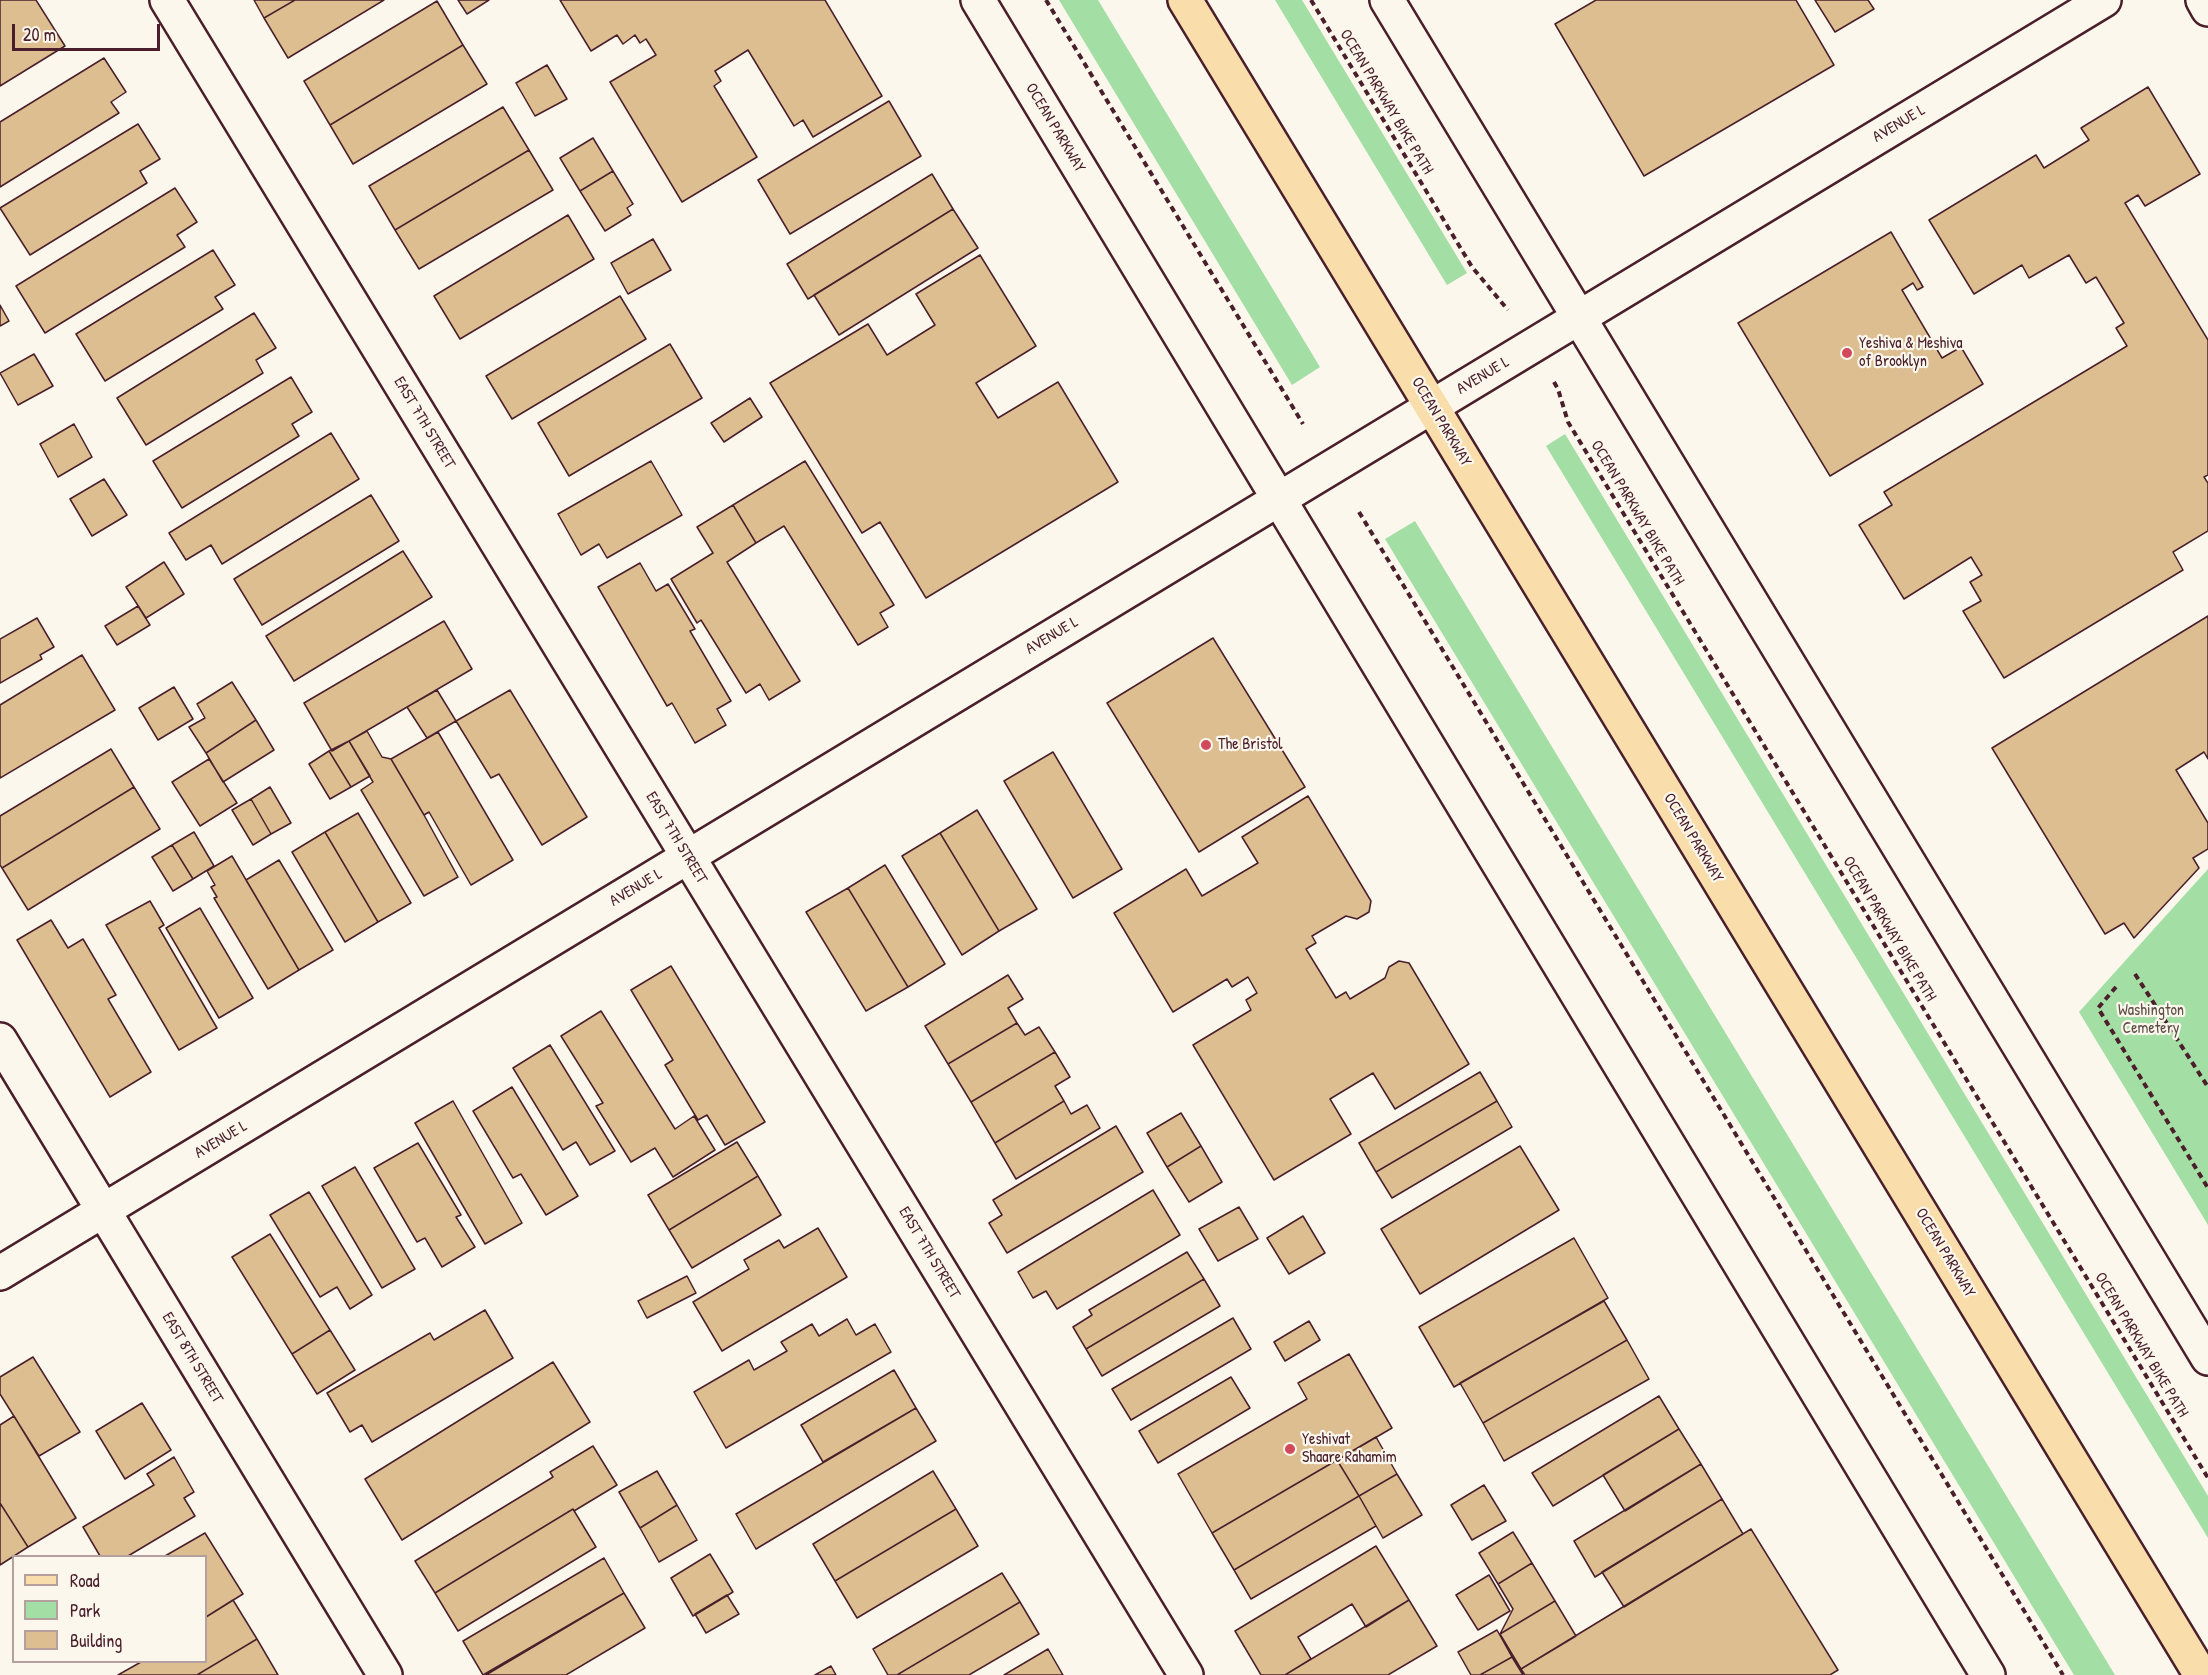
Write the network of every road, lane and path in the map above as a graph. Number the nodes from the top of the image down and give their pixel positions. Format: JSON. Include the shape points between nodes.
{"nodes":[{"id":1,"x":167,"y":0,"type":"edge"},
{"id":2,"x":978,"y":0,"type":"edge"},
{"id":3,"x":1046,"y":0,"type":"edge"},
{"id":4,"x":1185,"y":0,"type":"edge"},
{"id":5,"x":1311,"y":0,"type":"edge"},
{"id":6,"x":1387,"y":0,"type":"edge"},
{"id":7,"x":2104,"y":0,"type":"edge"},
{"id":8,"x":2203,"y":0,"type":"edge"},
{"id":9,"x":2208,"y":9,"type":"edge"},
{"id":10,"x":1505,"y":303,"type":"dead end"},
{"id":11,"x":1580,"y":317,"type":"junction"},
{"id":12,"x":1558,"y":389,"type":"dead end"},
{"id":13,"x":1432,"y":407,"type":"junction"},
{"id":14,"x":1303,"y":424,"type":"dead end"},
{"id":15,"x":1279,"y":500,"type":"junction"},
{"id":16,"x":1359,"y":512,"type":"dead end"},
{"id":17,"x":687,"y":857,"type":"junction"},
{"id":18,"x":2135,"y":974,"type":"dead end"},
{"id":19,"x":2116,"y":987,"type":"dead end"},
{"id":20,"x":0,"y":1040,"type":"edge"},
{"id":21,"x":2208,"y":1087,"type":"edge"},
{"id":22,"x":2208,"y":1188,"type":"edge"},
{"id":23,"x":103,"y":1211,"type":"junction"},
{"id":24,"x":0,"y":1273,"type":"edge"},
{"id":25,"x":2208,"y":1358,"type":"edge"},
{"id":26,"x":2208,"y":1478,"type":"edge"},
{"id":27,"x":384,"y":1675,"type":"edge"},
{"id":28,"x":1186,"y":1675,"type":"edge"},
{"id":29,"x":1988,"y":1675,"type":"edge"},
{"id":30,"x":2063,"y":1675,"type":"edge"},
{"id":31,"x":2201,"y":1675,"type":"edge"}],
"edges":[{"from":1,"to":17,"type":"street","name":"EAST 7TH STREET"},
{"from":2,"to":15,"type":"street","name":"OCEAN PARKWAY"},
{"from":3,"to":14,"type":"path"},
{"from":4,"to":13,"type":"main road","name":"OCEAN PARKWAY"},
{"from":5,"to":10,"type":"path","name":"OCEAN PARKWAY BIKE PATH","via":[[1472,267]]},
{"from":6,"to":11,"type":"street"},
{"from":7,"to":11,"type":"street","name":"AVENUE L"},
{"from":8,"to":9,"type":"street"},
{"from":11,"to":13,"type":"street","name":"AVENUE L"},
{"from":11,"to":25,"type":"street"},
{"from":12,"to":26,"type":"path","name":"OCEAN PARKWAY BIKE PATH","via":[[1568,422]]},
{"from":13,"to":15,"type":"street","name":"AVENUE L"},
{"from":13,"to":31,"type":"main road","name":"OCEAN PARKWAY"},
{"from":15,"to":17,"type":"street","name":"AVENUE L"},
{"from":15,"to":29,"type":"street","name":"OCEAN PARKWAY"},
{"from":16,"to":30,"type":"path"},
{"from":17,"to":23,"type":"street","name":"AVENUE L"},
{"from":17,"to":28,"type":"street","name":"EAST 7TH STREET"},
{"from":18,"to":21,"type":"path"},
{"from":19,"to":22,"type":"path","via":[[2098,1008]]},
{"from":20,"to":23,"type":"street","name":"EAST 8TH STREET"},
{"from":23,"to":24,"type":"street","name":"AVENUE L"},
{"from":23,"to":27,"type":"street","name":"EAST 8TH STREET"}]}
